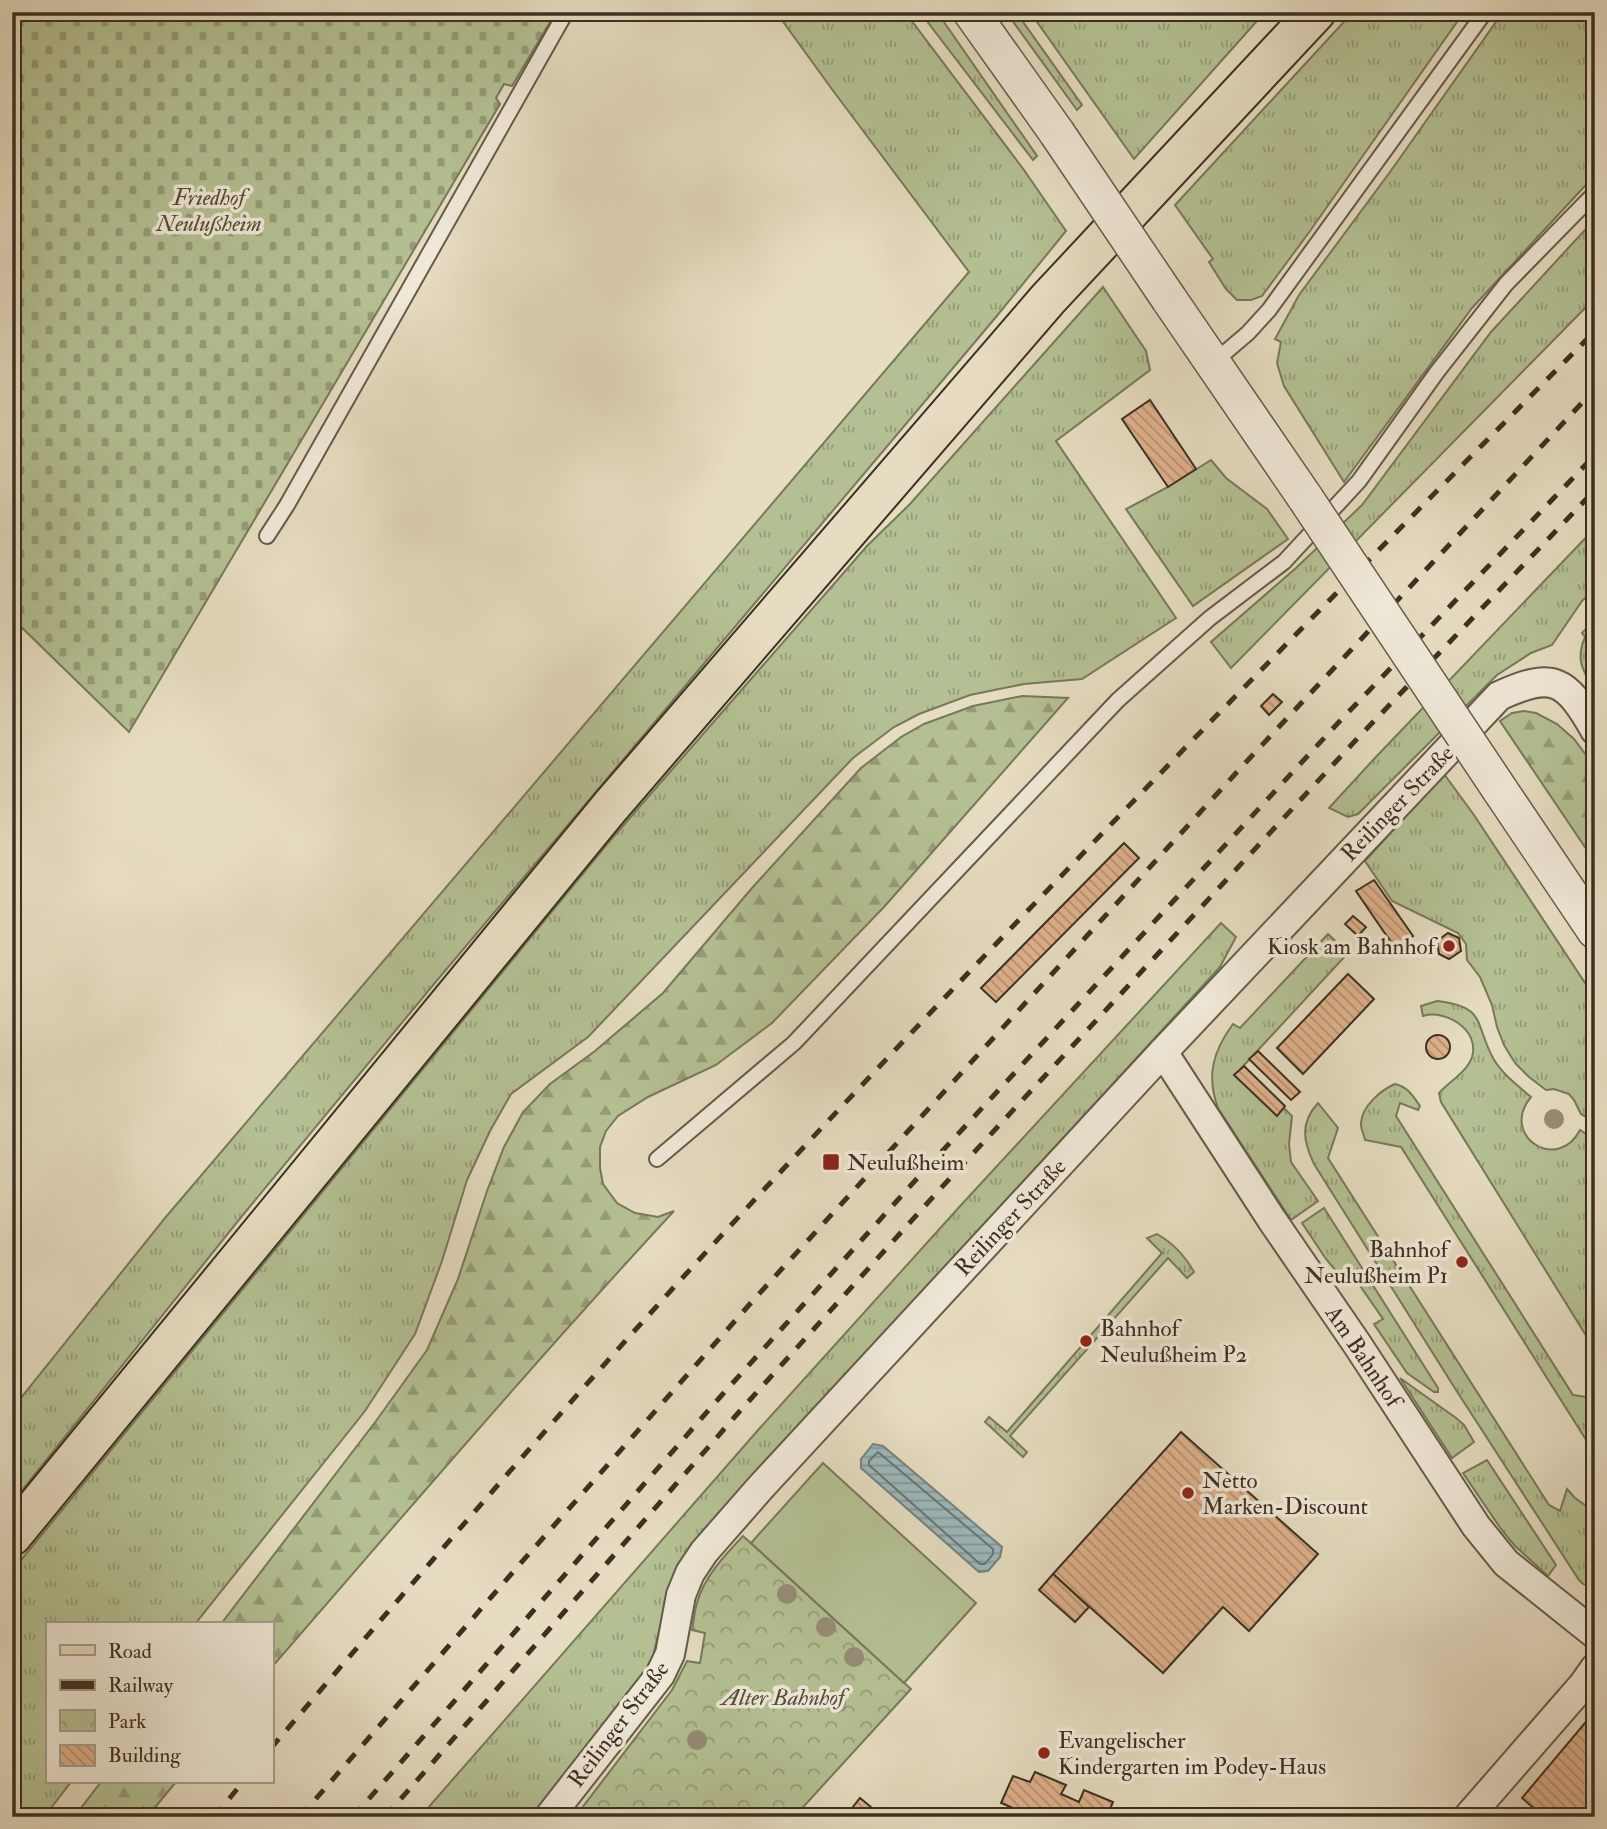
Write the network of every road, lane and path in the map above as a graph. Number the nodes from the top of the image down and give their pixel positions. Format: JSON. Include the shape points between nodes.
{"nodes":[{"id":1,"x":566,"y":12,"type":"edge"},
{"id":2,"x":971,"y":12,"type":"edge"},
{"id":3,"x":1316,"y":12,"type":"edge"},
{"id":4,"x":1485,"y":12,"type":"edge"},
{"id":5,"x":1595,"y":192,"type":"edge"},
{"id":6,"x":1212,"y":362,"type":"junction"},
{"id":7,"x":267,"y":536,"type":"dead end"},
{"id":8,"x":1595,"y":730,"type":"edge"},
{"id":9,"x":1595,"y":931,"type":"edge"},
{"id":10,"x":1163,"y":1052,"type":"junction"},
{"id":11,"x":657,"y":1158,"type":"dead end"},
{"id":12,"x":12,"y":1536,"type":"edge"},
{"id":13,"x":1595,"y":1634,"type":"edge"},
{"id":14,"x":1595,"y":1668,"type":"edge"},
{"id":15,"x":549,"y":1817,"type":"edge"},
{"id":16,"x":1468,"y":1817,"type":"edge"}],
"edges":[{"from":1,"to":7,"type":"lane"},
{"from":2,"to":6,"type":"street","bridge":true},
{"from":3,"to":12,"type":"main road","via":[[1048,299],[619,796]]},
{"from":4,"to":6,"type":"lane","via":[[1269,310]]},
{"from":5,"to":11,"type":"lane","via":[[1506,284],[1359,481],[1284,562],[1210,618],[1118,700],[794,1043]]},
{"from":6,"to":9,"type":"street","bridge":true},
{"from":8,"to":10,"type":"street","name":"Reilinger Straße","via":[[1568,692],[1549,681],[1499,696]]},
{"from":10,"to":13,"type":"street","name":"Am Bahnhof","via":[[1476,1526],[1506,1563]]},
{"from":10,"to":15,"type":"street","name":"Reilinger Straße","via":[[704,1552],[681,1595],[670,1654],[660,1675]]},
{"from":14,"to":16,"type":"street"}]}
